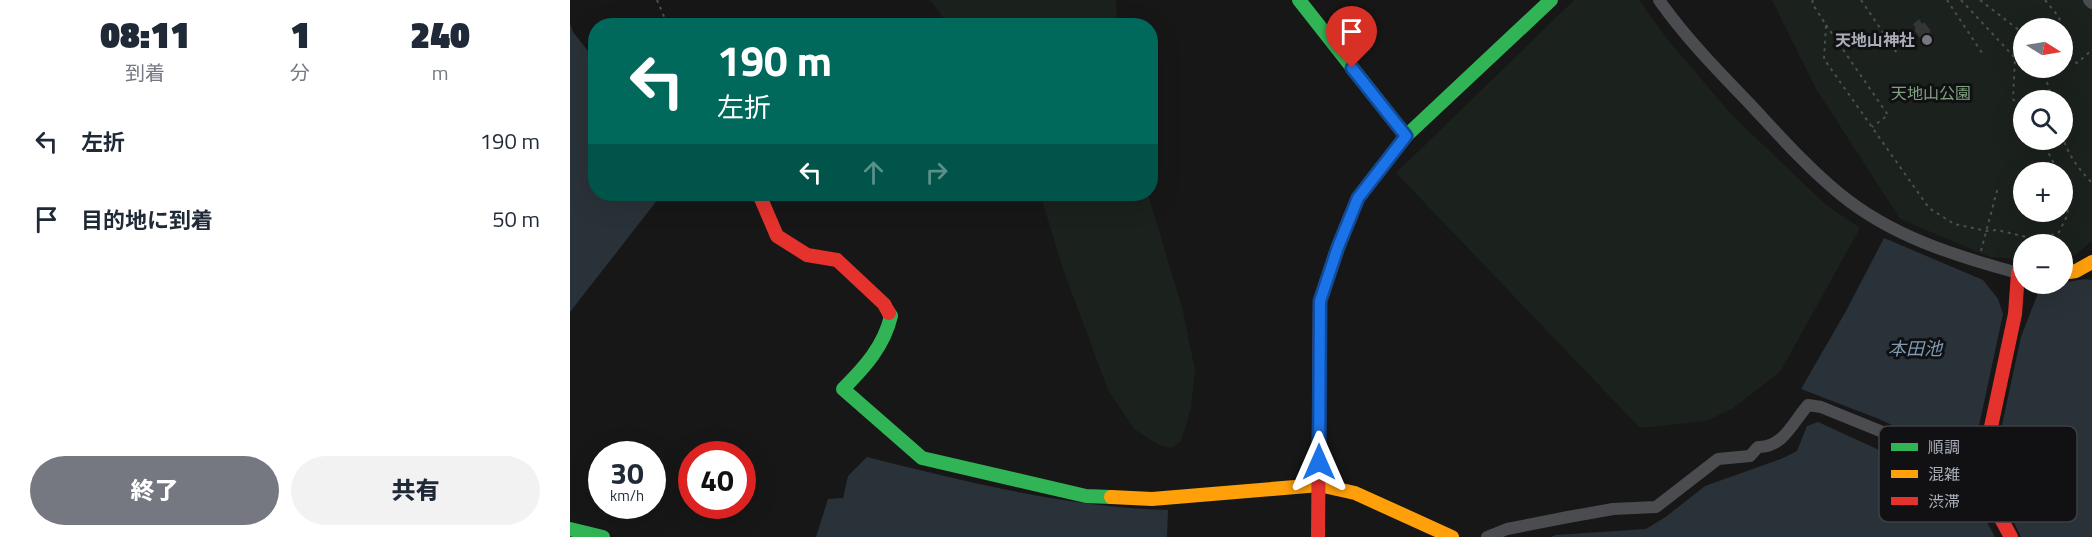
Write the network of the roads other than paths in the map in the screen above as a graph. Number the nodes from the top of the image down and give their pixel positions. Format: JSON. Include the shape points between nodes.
{"nodes":[{"id":1,"x":1299,"y":0,"type":"edge"},
{"id":2,"x":1551,"y":0,"type":"edge"},
{"id":3,"x":1659,"y":0,"type":"edge"},
{"id":4,"x":1406,"y":136,"type":"junction"},
{"id":5,"x":762,"y":201,"type":"edge"},
{"id":6,"x":2092,"y":262,"type":"edge"},
{"id":7,"x":2013,"y":271,"type":"edge"},
{"id":8,"x":2073,"y":271,"type":"edge"},
{"id":9,"x":2018,"y":294,"type":"edge"},
{"id":10,"x":1991,"y":426,"type":"edge"},
{"id":11,"x":1879,"y":431,"type":"edge"},
{"id":12,"x":1319,"y":485,"type":"junction"},
{"id":13,"x":2003,"y":522,"type":"edge"},
{"id":14,"x":570,"y":529,"type":"edge"},
{"id":15,"x":603,"y":537,"type":"edge"},
{"id":16,"x":1318,"y":537,"type":"edge"},
{"id":17,"x":1452,"y":537,"type":"edge"},
{"id":18,"x":1487,"y":537,"type":"edge"},
{"id":19,"x":2011,"y":537,"type":"edge"}],
"edges":[{"from":1,"to":4,"type":"street"},
{"from":2,"to":4,"type":"street"},
{"from":3,"to":7,"type":"street","via":[[1719,72],[1840,194],[1911,237],[1951,254]]},
{"from":4,"to":12,"type":"street","via":[[1358,198],[1320,301]]},
{"from":5,"to":12,"type":"street","via":[[777,236],[807,255],[837,260],[891,315],[889,328],[873,357],[843,388],[922,458],[1086,496],[1152,499]]},
{"from":6,"to":8,"type":"street"},
{"from":9,"to":10,"type":"street"},
{"from":11,"to":18,"type":"street","via":[[1808,405],[1780,442],[1758,447],[1750,456],[1718,459],[1656,507],[1613,509],[1507,529]]},
{"from":12,"to":16,"type":"street"},
{"from":12,"to":17,"type":"street","via":[[1354,493]]},
{"from":13,"to":19,"type":"street"},
{"from":14,"to":15,"type":"street"}]}
